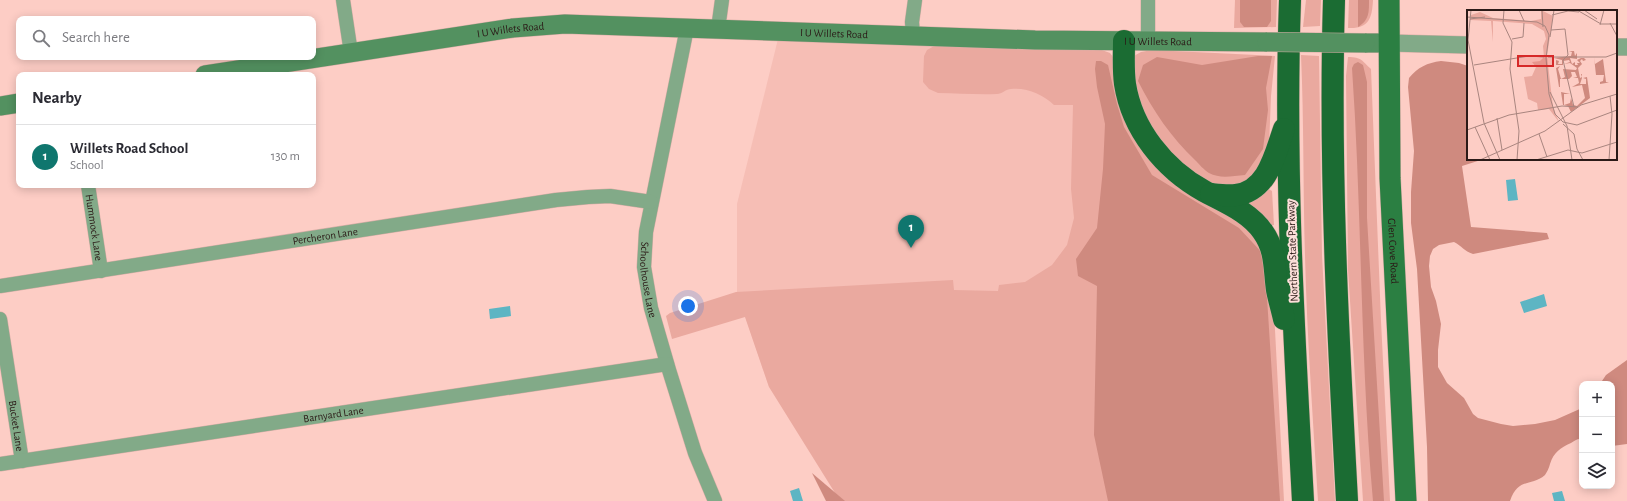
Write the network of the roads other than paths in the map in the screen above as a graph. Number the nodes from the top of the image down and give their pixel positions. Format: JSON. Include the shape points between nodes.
{"nodes":[{"id":1,"x":343,"y":0,"type":"edge"},
{"id":2,"x":722,"y":0,"type":"edge"},
{"id":3,"x":915,"y":0,"type":"edge"},
{"id":4,"x":1148,"y":0,"type":"edge"},
{"id":5,"x":1290,"y":0,"type":"edge"},
{"id":6,"x":1334,"y":0,"type":"edge"},
{"id":7,"x":1389,"y":0,"type":"edge"},
{"id":8,"x":687,"y":28,"type":"junction"},
{"id":9,"x":718,"y":29,"type":"junction"},
{"id":10,"x":913,"y":36,"type":"junction"},
{"id":11,"x":1124,"y":41,"type":"junction"},
{"id":12,"x":1148,"y":42,"type":"junction"},
{"id":13,"x":1389,"y":44,"type":"junction"},
{"id":14,"x":1467,"y":45,"type":"edge"},
{"id":15,"x":351,"y":53,"type":"junction"},
{"id":16,"x":316,"y":58,"type":"edge"},
{"id":17,"x":305,"y":60,"type":"edge"},
{"id":18,"x":225,"y":72,"type":"edge"},
{"id":19,"x":16,"y":103,"type":"edge"},
{"id":20,"x":0,"y":106,"type":"edge"},
{"id":21,"x":1288,"y":114,"type":"junction"},
{"id":22,"x":88,"y":188,"type":"edge"},
{"id":23,"x":1210,"y":194,"type":"junction"},
{"id":24,"x":651,"y":202,"type":"junction"},
{"id":25,"x":101,"y":270,"type":"junction"},
{"id":26,"x":0,"y":286,"type":"edge"},
{"id":27,"x":0,"y":319,"type":"edge"},
{"id":28,"x":667,"y":364,"type":"junction"},
{"id":29,"x":1296,"y":373,"type":"junction"},
{"id":30,"x":22,"y":461,"type":"junction"},
{"id":31,"x":0,"y":464,"type":"edge"},
{"id":32,"x":715,"y":501,"type":"edge"},
{"id":33,"x":1303,"y":501,"type":"edge"},
{"id":34,"x":1347,"y":501,"type":"edge"},
{"id":35,"x":1406,"y":501,"type":"edge"}],
"edges":[{"from":1,"to":15,"type":"street"},
{"from":2,"to":9,"type":"street"},
{"from":3,"to":10,"type":"street"},
{"from":4,"to":12,"type":"street"},
{"from":5,"to":21,"type":"highway","name":"Northern State Parkway"},
{"from":6,"to":34,"type":"highway","via":[[1333,199]]},
{"from":7,"to":13,"type":"main road","name":"Glen Cove Road"},
{"from":8,"to":9,"type":"main road","name":"I U Willets Road"},
{"from":8,"to":15,"type":"main road","name":"I U Willets Road","via":[[583,24],[531,26]]},
{"from":8,"to":24,"type":"street","name":"Schoolhouse Lane"},
{"from":9,"to":10,"type":"main road","name":"I U Willets Road"},
{"from":10,"to":11,"type":"main road","name":"I U Willets Road"},
{"from":11,"to":12,"type":"main road","name":"I U Willets Road"},
{"from":11,"to":23,"type":"highway","via":[[1127,90],[1132,109],[1146,136],[1162,159],[1176,172]]},
{"from":12,"to":13,"type":"main road","name":"I U Willets Road","bridge":true},
{"from":13,"to":14,"type":"street","name":"I U Willets Road"},
{"from":13,"to":35,"type":"main road","name":"Glen Cove Road","via":[[1390,178]]},
{"from":15,"to":16,"type":"main road","name":"I U Willets Road"},
{"from":17,"to":18,"type":"main road","name":"I U Willets Road"},
{"from":19,"to":20,"type":"main road"},
{"from":21,"to":23,"type":"highway","via":[[1272,163],[1261,182],[1243,193]]},
{"from":21,"to":29,"type":"highway","name":"Northern State Parkway"},
{"from":22,"to":25,"type":"street","name":"Hummock Lane"},
{"from":23,"to":29,"type":"highway","via":[[1251,218],[1267,238],[1273,255],[1277,289]]},
{"from":24,"to":25,"type":"street","name":"Percheron Lane","via":[[610,196],[556,200]]},
{"from":24,"to":28,"type":"street","name":"Schoolhouse Lane","via":[[645,237],[644,267],[651,308]]},
{"from":25,"to":26,"type":"street","name":"Percheron Lane"},
{"from":27,"to":30,"type":"street","name":"Bucket Lane"},
{"from":28,"to":30,"type":"street","name":"Barnyard Lane"},
{"from":28,"to":32,"type":"street","name":"Schoolhouse Lane","via":[[694,453]]},
{"from":29,"to":33,"type":"highway","name":"Northern State Parkway"},
{"from":30,"to":31,"type":"street","name":"Barnyard Lane"}]}
